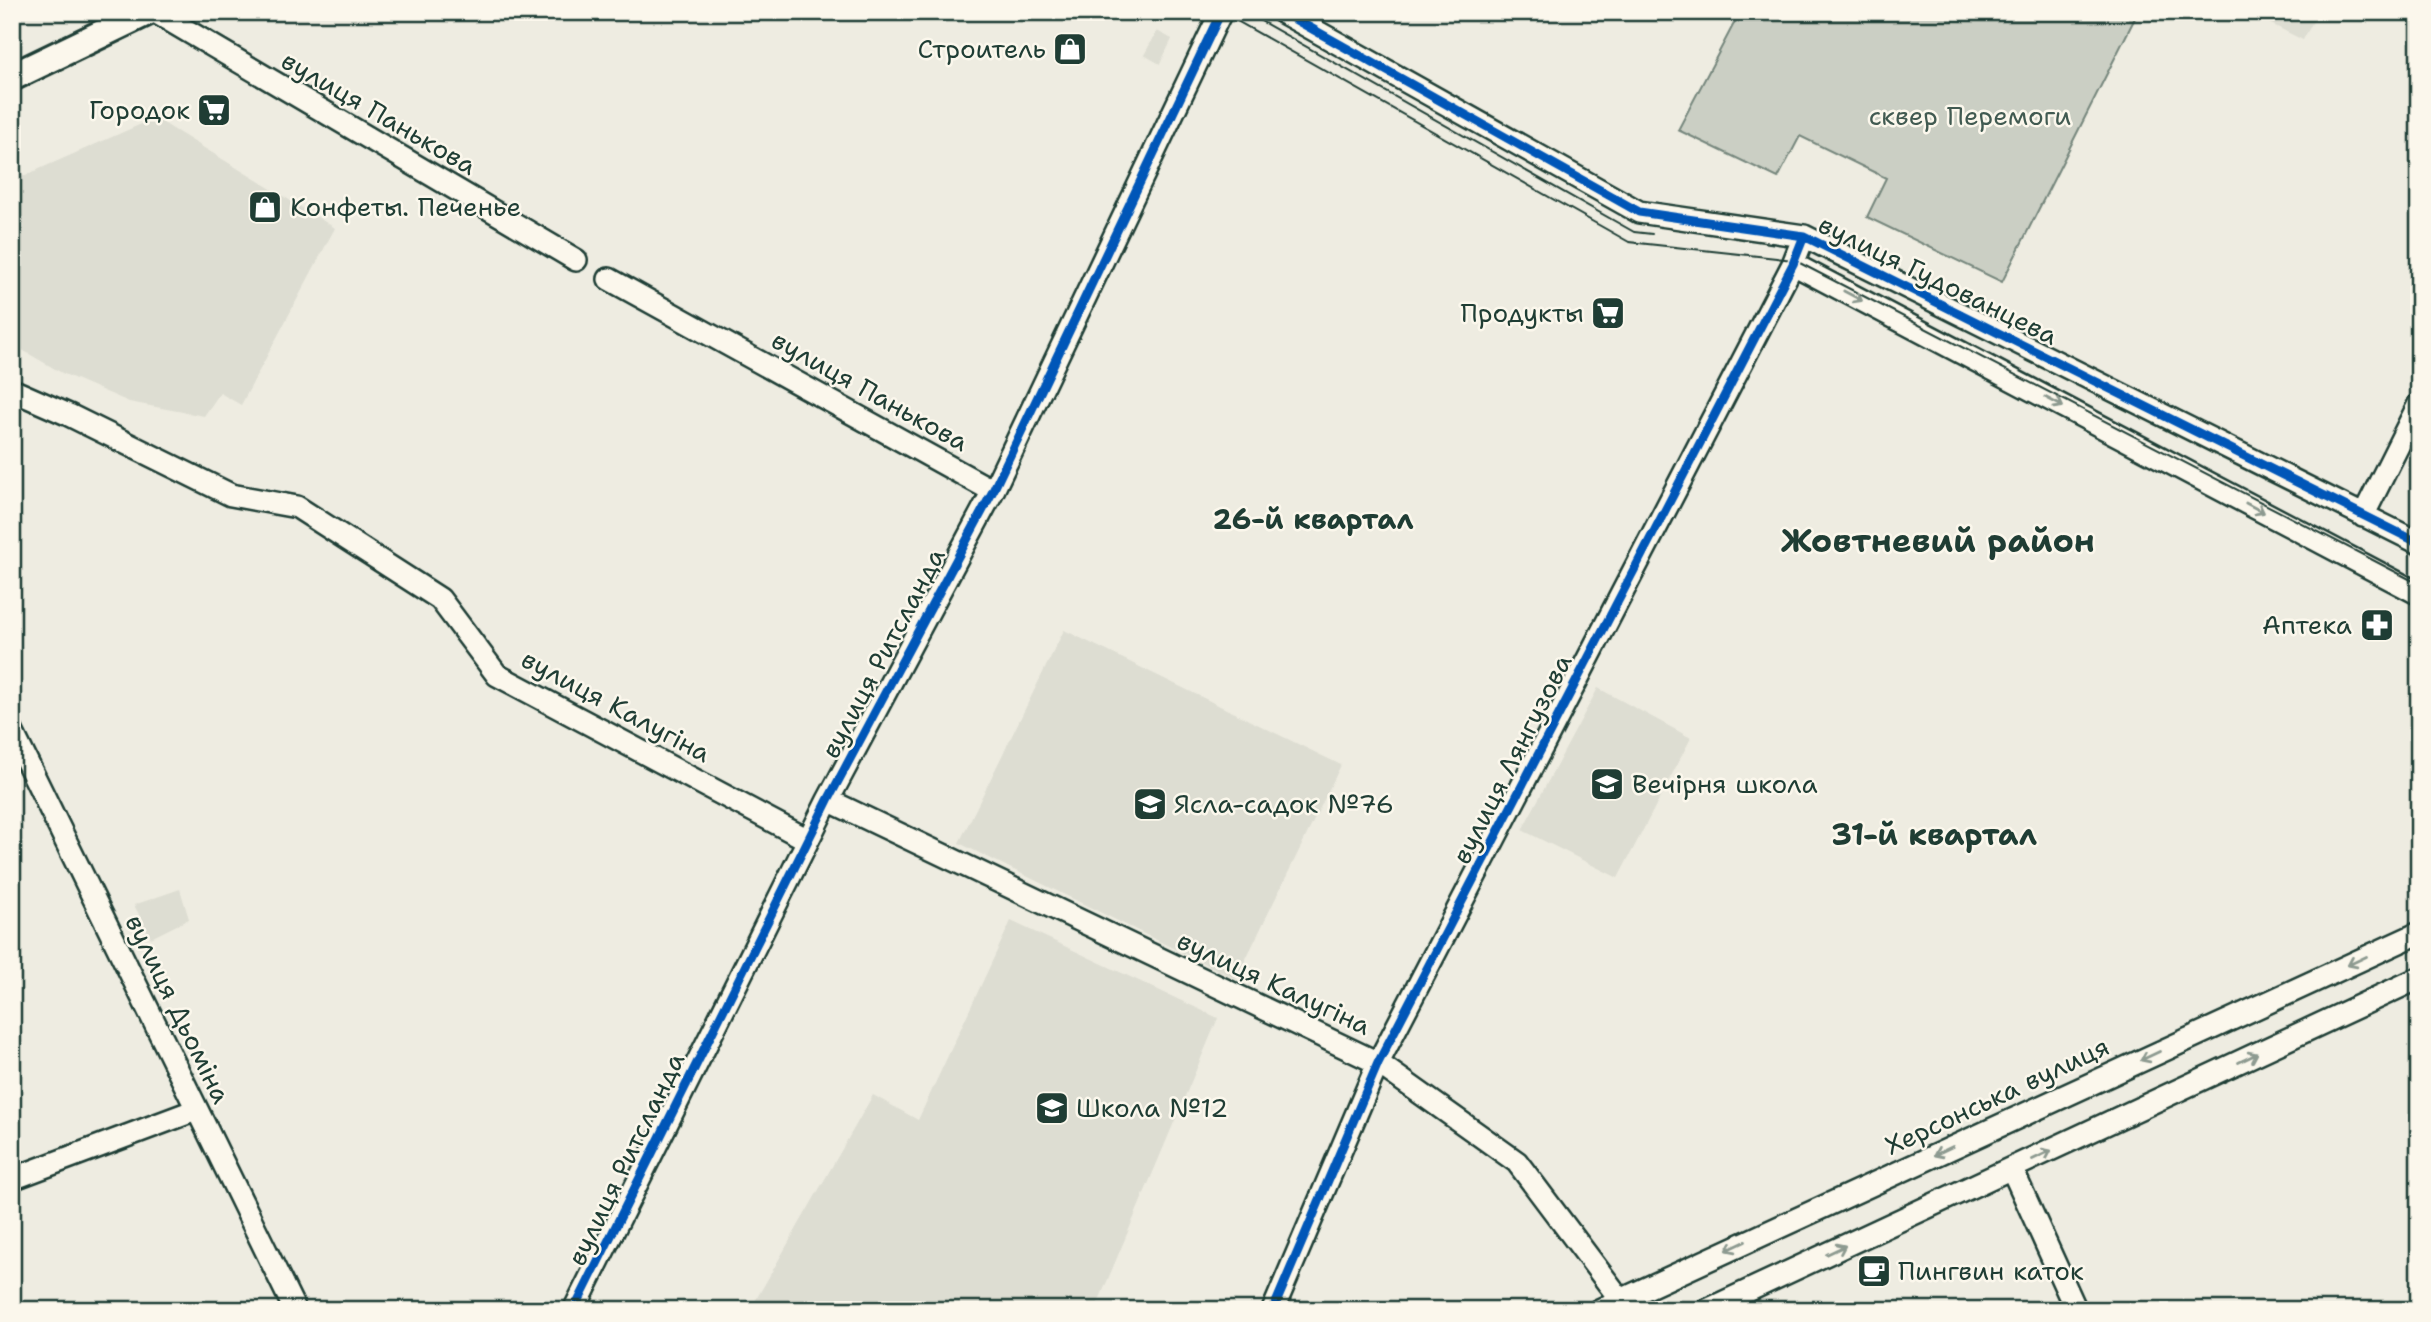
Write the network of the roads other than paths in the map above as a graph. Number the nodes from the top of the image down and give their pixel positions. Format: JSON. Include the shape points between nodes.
{"nodes":[{"id":1,"x":147,"y":12,"type":"edge"},
{"id":2,"x":155,"y":12,"type":"edge"},
{"id":3,"x":1221,"y":12,"type":"edge"},
{"id":4,"x":1282,"y":12,"type":"edge"},
{"id":5,"x":12,"y":77,"type":"edge"},
{"id":6,"x":1804,"y":236,"type":"junction"},
{"id":7,"x":576,"y":260,"type":"dead end"},
{"id":8,"x":1793,"y":264,"type":"junction"},
{"id":9,"x":608,"y":279,"type":"dead end"},
{"id":10,"x":12,"y":390,"type":"edge"},
{"id":11,"x":2419,"y":404,"type":"edge"},
{"id":12,"x":993,"y":491,"type":"junction"},
{"id":13,"x":2363,"y":516,"type":"junction"},
{"id":14,"x":2419,"y":543,"type":"edge"},
{"id":15,"x":2419,"y":594,"type":"edge"},
{"id":16,"x":12,"y":731,"type":"edge"},
{"id":17,"x":828,"y":800,"type":"junction"},
{"id":18,"x":808,"y":839,"type":"junction"},
{"id":19,"x":2419,"y":933,"type":"edge"},
{"id":20,"x":2419,"y":978,"type":"edge"},
{"id":21,"x":1378,"y":1063,"type":"junction"},
{"id":22,"x":196,"y":1110,"type":"junction"},
{"id":23,"x":2012,"y":1169,"type":"junction"},
{"id":24,"x":12,"y":1179,"type":"edge"},
{"id":25,"x":1618,"y":1304,"type":"edge"},
{"id":26,"x":295,"y":1310,"type":"edge"},
{"id":27,"x":574,"y":1310,"type":"edge"},
{"id":28,"x":1273,"y":1310,"type":"edge"},
{"id":29,"x":1599,"y":1310,"type":"edge"},
{"id":30,"x":1707,"y":1310,"type":"edge"},
{"id":31,"x":2076,"y":1310,"type":"edge"}],
"edges":[{"from":1,"to":5,"type":"main road"},
{"from":2,"to":7,"type":"street","name":"вулиця Панькова"},
{"from":3,"to":12,"type":"street","name":"вулиця Ритсланда"},
{"from":4,"to":6,"type":"street","name":"вулиця Гудованцева","via":[[1639,212]]},
{"from":6,"to":8,"type":"street","name":"вулиця Лянгузова"},
{"from":6,"to":13,"type":"street","name":"вулиця Гудованцева"},
{"from":8,"to":15,"type":"street","name":"вулиця Гудованцева","one_way":true},
{"from":8,"to":21,"type":"street","name":"вулиця Лянгузова"},
{"from":9,"to":12,"type":"street","name":"вулиця Панькова"},
{"from":10,"to":18,"type":"street","name":"вулиця Калугіна","via":[[231,495],[297,507],[440,599],[497,675]]},
{"from":11,"to":13,"type":"street"},
{"from":12,"to":17,"type":"street","name":"вулиця Ритсланда"},
{"from":13,"to":14,"type":"street","name":"вулиця Гудованцева"},
{"from":16,"to":22,"type":"street","name":"вулиця Дьоміна"},
{"from":17,"to":18,"type":"street","name":"вулиця Ритсланда"},
{"from":17,"to":21,"type":"street","name":"вулиця Калугіна"},
{"from":18,"to":27,"type":"street","name":"вулиця Ритсланда"},
{"from":19,"to":25,"type":"street","name":"Херсонська вулиця","one_way":true},
{"from":23,"to":20,"type":"street","one_way":true},
{"from":21,"to":25,"type":"street","name":"вулиця Калугіна","via":[[1517,1162]]},
{"from":21,"to":28,"type":"street","name":"вулиця Лянгузова"},
{"from":22,"to":24,"type":"street"},
{"from":22,"to":26,"type":"street","name":"вулиця Дьоміна"},
{"from":30,"to":23,"type":"street","one_way":true},
{"from":23,"to":31,"type":"street"},
{"from":25,"to":29,"type":"street","name":"Херсонська вулиця"}]}
